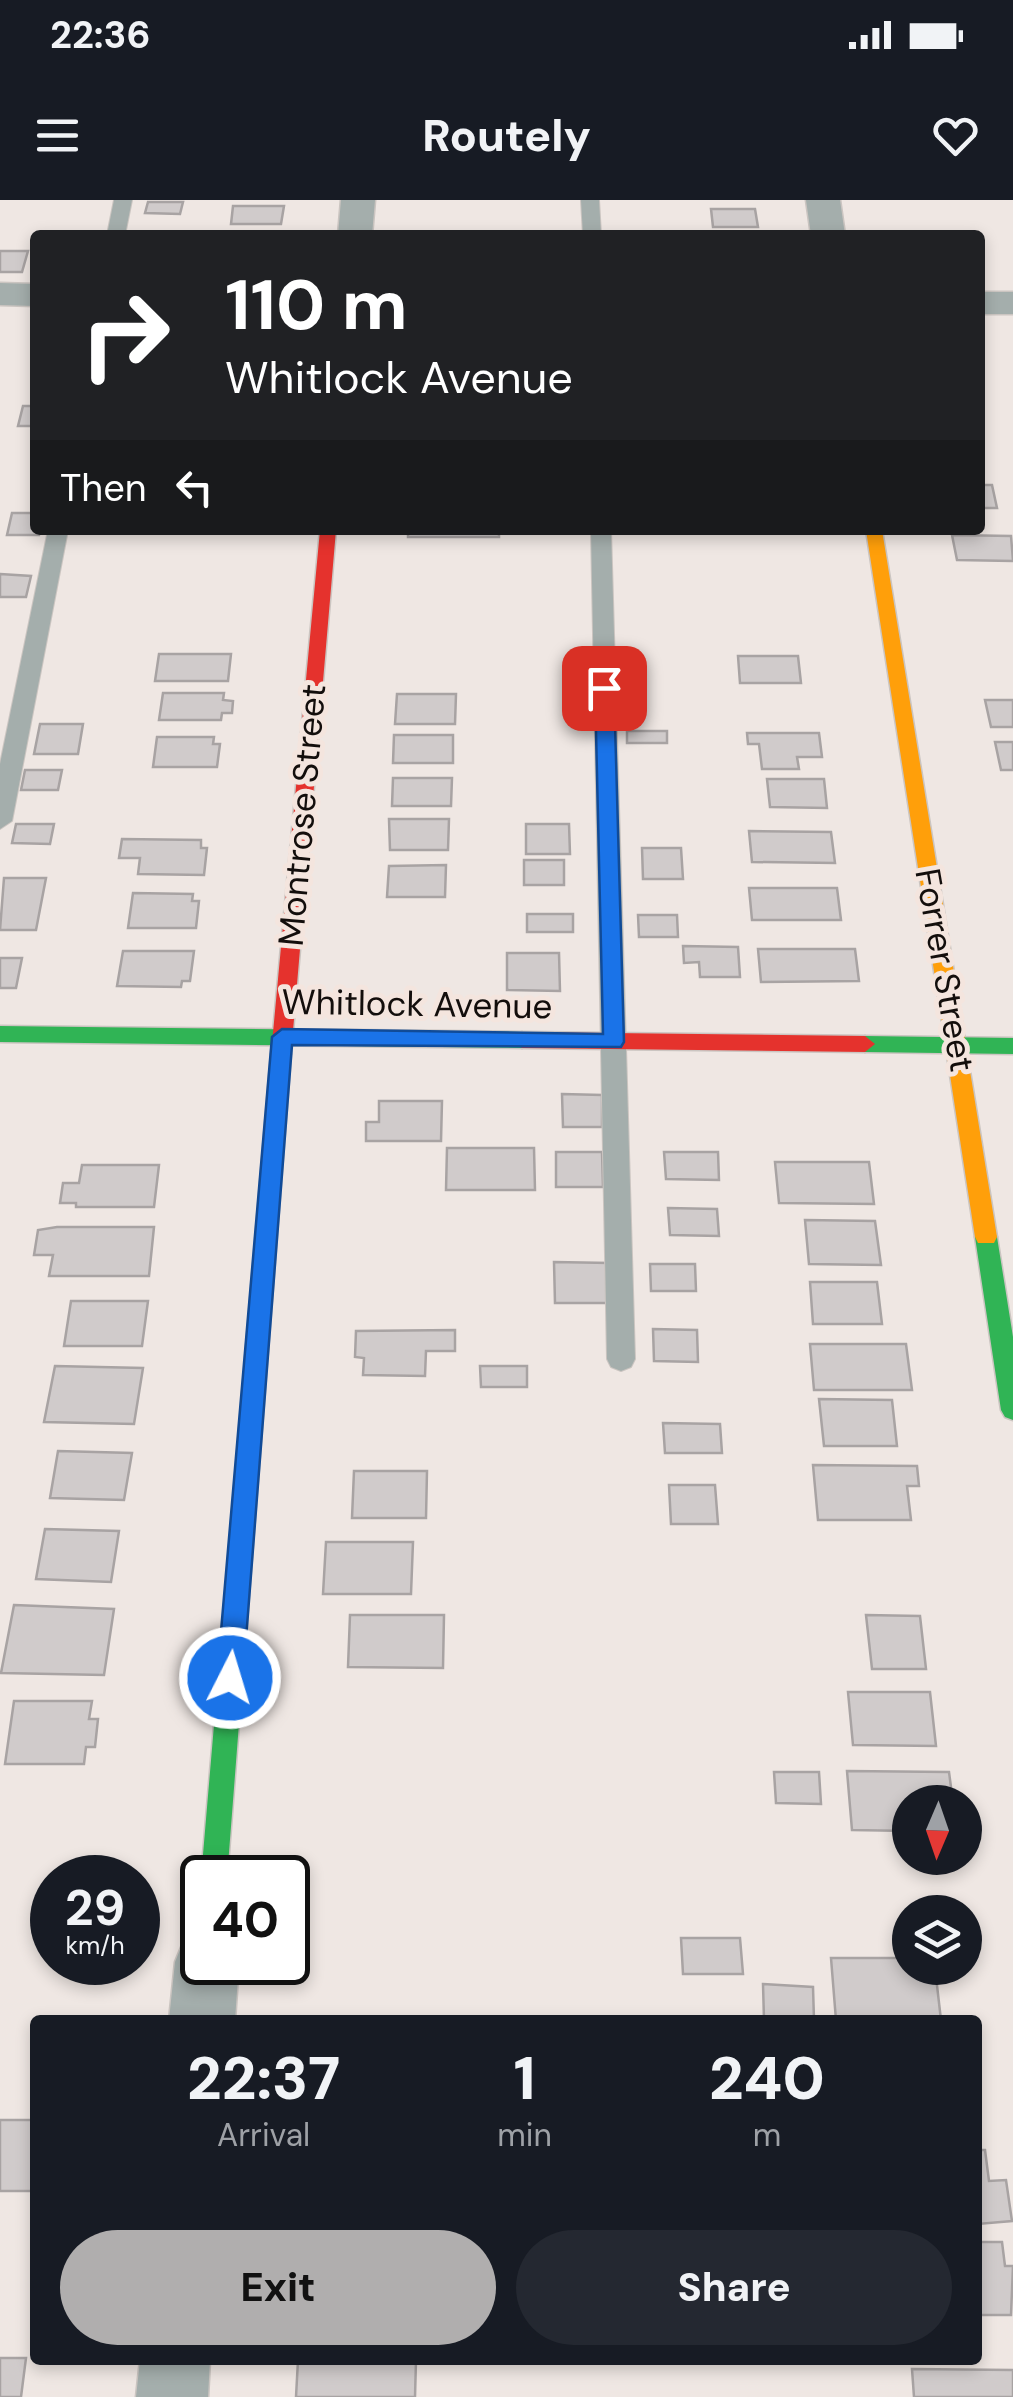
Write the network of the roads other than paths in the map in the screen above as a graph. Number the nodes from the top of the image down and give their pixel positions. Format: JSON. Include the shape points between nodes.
{"nodes":[{"id":1,"x":123,"y":200,"type":"edge"},
{"id":2,"x":358,"y":200,"type":"edge"},
{"id":3,"x":590,"y":200,"type":"edge"},
{"id":4,"x":823,"y":200,"type":"edge"},
{"id":5,"x":117,"y":230,"type":"edge"},
{"id":6,"x":355,"y":230,"type":"edge"},
{"id":7,"x":592,"y":230,"type":"edge"},
{"id":8,"x":827,"y":230,"type":"edge"},
{"id":9,"x":0,"y":294,"type":"edge"},
{"id":10,"x":30,"y":294,"type":"edge"},
{"id":11,"x":985,"y":303,"type":"edge"},
{"id":12,"x":1013,"y":304,"type":"edge"},
{"id":13,"x":57,"y":535,"type":"edge"},
{"id":14,"x":328,"y":535,"type":"edge"},
{"id":15,"x":601,"y":535,"type":"edge"},
{"id":16,"x":875,"y":535,"type":"edge"},
{"id":17,"x":0,"y":821,"type":"edge"},
{"id":18,"x":0,"y":1034,"type":"edge"},
{"id":19,"x":282,"y":1037,"type":"junction"},
{"id":20,"x":613,"y":1042,"type":"junction"},
{"id":21,"x":956,"y":1046,"type":"junction"},
{"id":22,"x":1013,"y":1046,"type":"edge"},
{"id":23,"x":622,"y":1359,"type":"dead end"},
{"id":24,"x":1013,"y":1410,"type":"edge"},
{"id":25,"x":216,"y":1855,"type":"edge"},
{"id":26,"x":205,"y":1985,"type":"edge"},
{"id":27,"x":202,"y":2015,"type":"edge"},
{"id":28,"x":175,"y":2365,"type":"edge"},
{"id":29,"x":172,"y":2397,"type":"edge"}],
"edges":[{"from":1,"to":5,"type":"lane"},
{"from":2,"to":6,"type":"street"},
{"from":3,"to":7,"type":"lane"},
{"from":4,"to":8,"type":"street"},
{"from":9,"to":10,"type":"street"},
{"from":11,"to":12,"type":"street"},
{"from":13,"to":17,"type":"lane"},
{"from":14,"to":19,"type":"street","name":"Montrose Street"},
{"from":15,"to":20,"type":"lane"},
{"from":16,"to":21,"type":"street","name":"Forrer Street"},
{"from":18,"to":19,"type":"street","name":"Whitlock Avenue"},
{"from":19,"to":20,"type":"street","name":"Whitlock Avenue"},
{"from":19,"to":25,"type":"street","name":"Montrose Street"},
{"from":20,"to":21,"type":"street","name":"Whitlock Avenue"},
{"from":20,"to":23,"type":"lane"},
{"from":21,"to":22,"type":"street","name":"Whitlock Avenue"},
{"from":21,"to":24,"type":"street","name":"Forrer Street"},
{"from":26,"to":27,"type":"street"},
{"from":28,"to":29,"type":"street"}]}
